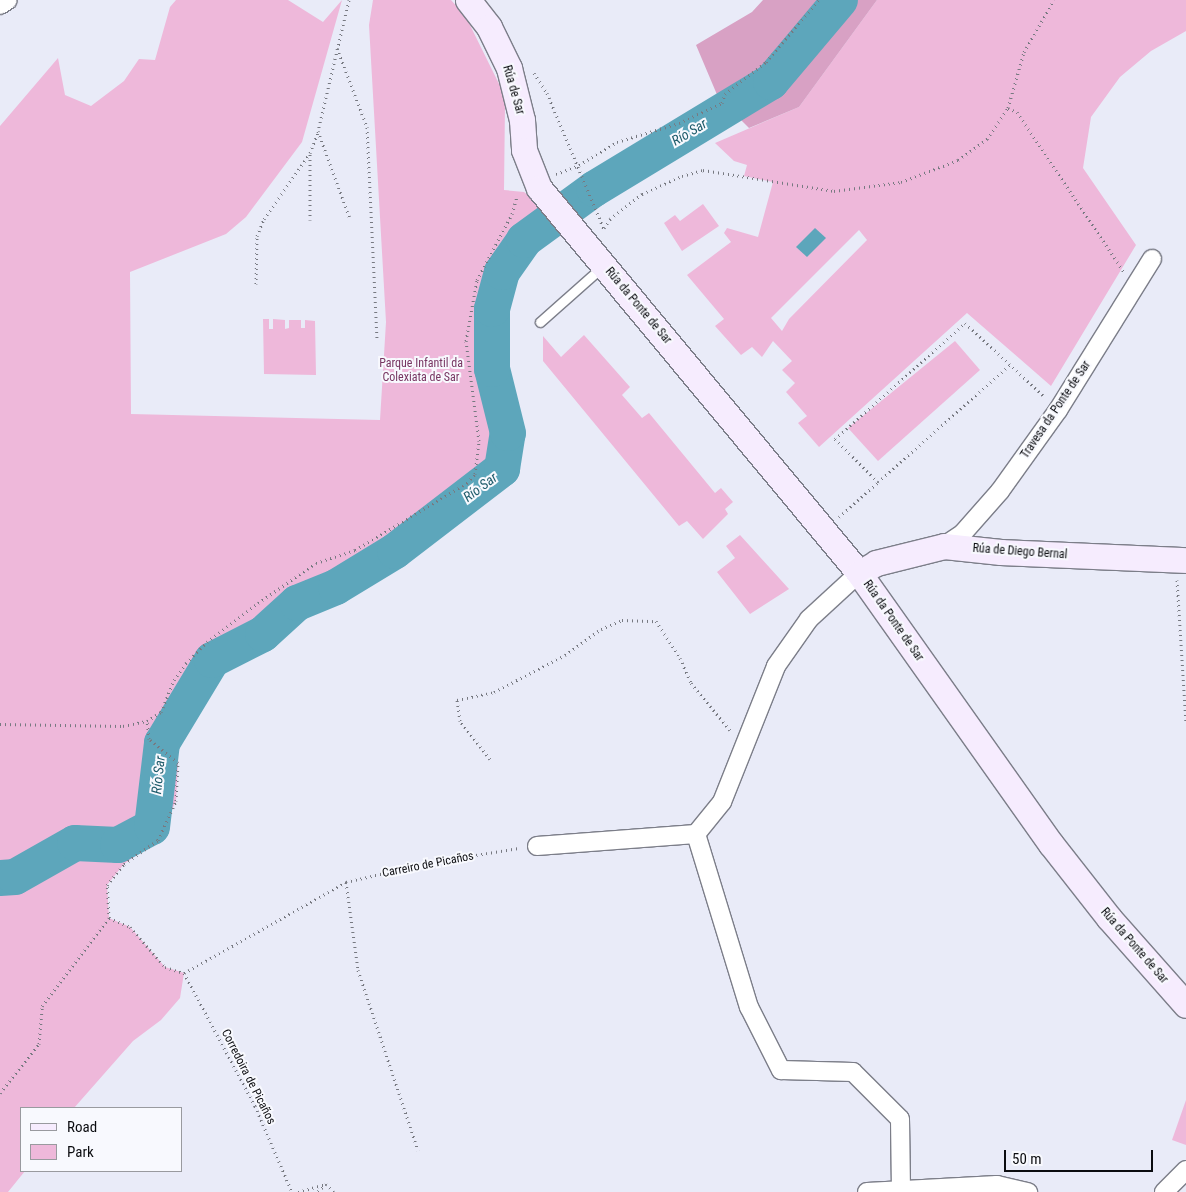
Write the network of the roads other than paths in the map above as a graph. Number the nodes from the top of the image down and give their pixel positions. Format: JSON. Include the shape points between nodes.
{"nodes":[{"id":1,"x":8,"y":0,"type":"edge"},
{"id":2,"x":468,"y":0,"type":"edge"},
{"id":3,"x":0,"y":6,"type":"edge"},
{"id":4,"x":587,"y":247,"type":"joint"},
{"id":5,"x":1152,"y":259,"type":"dead end"},
{"id":6,"x":604,"y":265,"type":"junction"},
{"id":7,"x":540,"y":322,"type":"dead end"},
{"id":8,"x":944,"y":546,"type":"junction"},
{"id":9,"x":1181,"y":559,"type":"edge"},
{"id":10,"x":859,"y":573,"type":"junction"},
{"id":11,"x":696,"y":834,"type":"junction"},
{"id":12,"x":537,"y":846,"type":"road end"},
{"id":13,"x":1186,"y":1005,"type":"edge"},
{"id":14,"x":1186,"y":1170,"type":"edge"},
{"id":15,"x":901,"y":1188,"type":"junction"},
{"id":16,"x":867,"y":1192,"type":"edge"},
{"id":17,"x":1028,"y":1192,"type":"edge"},
{"id":18,"x":1164,"y":1192,"type":"edge"}],
"edges":[{"from":1,"to":3,"type":"street"},
{"from":2,"to":4,"type":"street","name":"Rúa de Sar","via":[[489,27],[509,68],[522,120],[524,150],[537,185]]},
{"from":4,"to":6,"type":"street","name":"Rúa da Ponte de Sar"},
{"from":5,"to":8,"type":"street","name":"Travesa da Ponte de Sar","via":[[1058,410],[1000,491],[962,533]]},
{"from":6,"to":7,"type":"lane"},
{"from":6,"to":10,"type":"street","name":"Rúa da Ponte de Sar"},
{"from":8,"to":9,"type":"street","name":"Rúa de Diego Bernal","via":[[1001,552]]},
{"from":8,"to":10,"type":"street","name":"Rúa de Diego Bernal","via":[[876,563]]},
{"from":10,"to":11,"type":"street","via":[[843,585],[798,633],[769,680],[722,802]]},
{"from":10,"to":13,"type":"street","name":"Rúa da Ponte de Sar","via":[[1051,844],[1109,918]]},
{"from":11,"to":12,"type":"street"},
{"from":11,"to":15,"type":"street","via":[[748,1007],[781,1070],[854,1072],[900,1119]]},
{"from":14,"to":18,"type":"street"},
{"from":15,"to":16,"type":"street"},
{"from":15,"to":17,"type":"street","via":[[997,1185]]}]}
